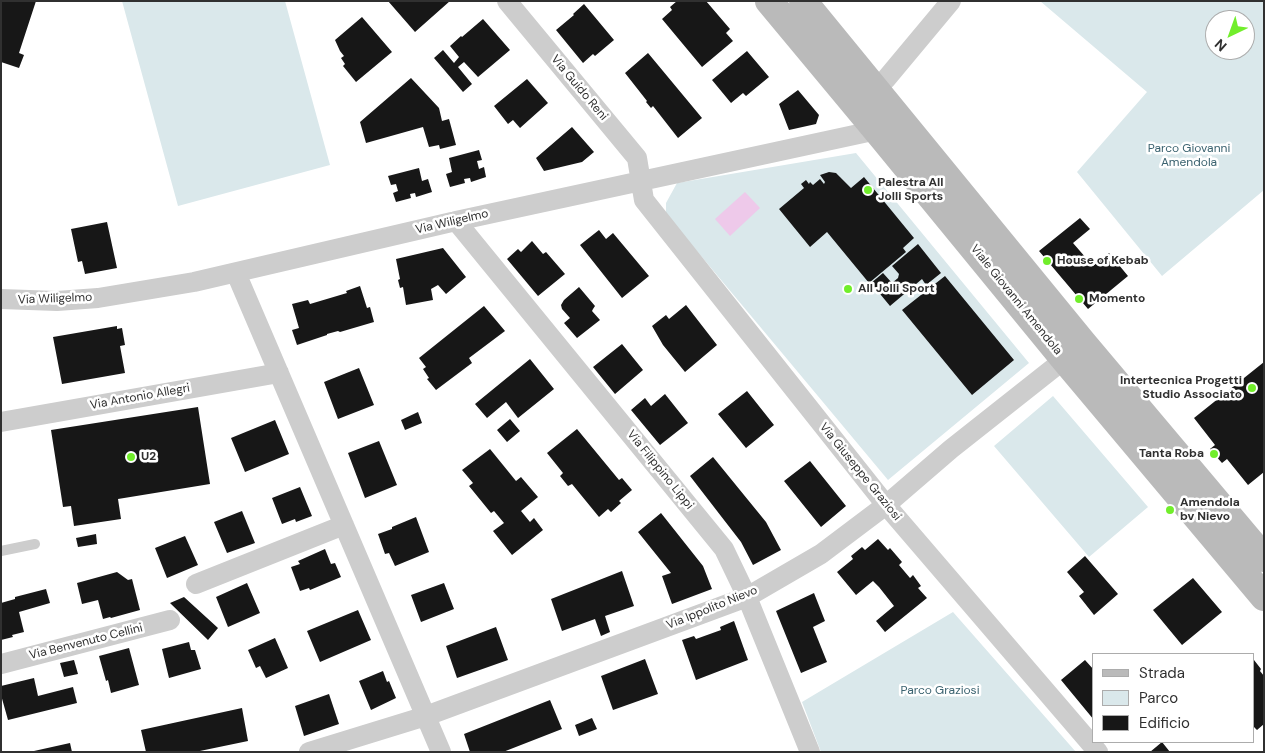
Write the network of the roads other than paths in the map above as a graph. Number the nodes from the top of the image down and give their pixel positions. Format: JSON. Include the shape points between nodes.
{"nodes":[{"id":1,"x":507,"y":1,"type":"edge"},
{"id":2,"x":770,"y":1,"type":"edge"},
{"id":3,"x":802,"y":1,"type":"edge"},
{"id":4,"x":950,"y":1,"type":"edge"},
{"id":5,"x":877,"y":114,"type":"junction"},
{"id":6,"x":641,"y":180,"type":"junction"},
{"id":7,"x":456,"y":221,"type":"junction"},
{"id":8,"x":236,"y":273,"type":"junction"},
{"id":9,"x":1,"y":299,"type":"edge"},
{"id":10,"x":1074,"y":351,"type":"junction"},
{"id":11,"x":279,"y":373,"type":"junction"},
{"id":12,"x":1,"y":422,"type":"edge"},
{"id":13,"x":886,"y":505,"type":"junction"},
{"id":14,"x":344,"y":524,"type":"junction"},
{"id":15,"x":35,"y":544,"type":"dead end"},
{"id":16,"x":1,"y":551,"type":"edge"},
{"id":17,"x":1264,"y":558,"type":"edge"},
{"id":18,"x":196,"y":584,"type":"dead end"},
{"id":19,"x":747,"y":597,"type":"junction"},
{"id":20,"x":1264,"y":597,"type":"edge"},
{"id":21,"x":170,"y":620,"type":"dead end"},
{"id":22,"x":1,"y":664,"type":"edge"},
{"id":23,"x":426,"y":716,"type":"junction"},
{"id":24,"x":309,"y":752,"type":"edge"},
{"id":25,"x":441,"y":752,"type":"edge"},
{"id":26,"x":810,"y":752,"type":"edge"},
{"id":27,"x":1098,"y":752,"type":"edge"}],
"edges":[{"from":1,"to":6,"type":"street","name":"Via Guido Reni","via":[[637,158]]},
{"from":2,"to":5,"type":"main road","name":"Viale Giovanni Amendola"},
{"from":3,"to":5,"type":"main road","name":"Viale Giovanni Amendola"},
{"from":4,"to":5,"type":"street","via":[[886,80]]},
{"from":5,"to":6,"type":"street","name":"Via Wiligelmo"},
{"from":5,"to":10,"type":"main road","name":"Viale Giovanni Amendola"},
{"from":6,"to":7,"type":"street","name":"Via Wiligelmo"},
{"from":6,"to":13,"type":"street","name":"Via Giuseppe Graziosi","via":[[644,200]]},
{"from":7,"to":8,"type":"street","name":"Via Wiligelmo"},
{"from":7,"to":19,"type":"street","name":"Via Filippino Lippi","via":[[724,549]]},
{"from":8,"to":9,"type":"street","name":"Via Wiligelmo","via":[[98,298],[57,301]]},
{"from":8,"to":11,"type":"street"},
{"from":10,"to":13,"type":"street","name":"Via Ippolito Nievo"},
{"from":10,"to":17,"type":"main road","name":"Viale Giovanni Amendola"},
{"from":10,"to":20,"type":"main road","name":"Viale Giovanni Amendola"},
{"from":11,"to":12,"type":"street","name":"Via Antonio Allegri"},
{"from":11,"to":14,"type":"street"},
{"from":13,"to":19,"type":"street","name":"Via Ippolito Nievo","via":[[821,554]]},
{"from":13,"to":27,"type":"street","name":"Via Giuseppe Graziosi"},
{"from":14,"to":18,"type":"street"},
{"from":14,"to":23,"type":"street"},
{"from":15,"to":16,"type":"lane"},
{"from":19,"to":23,"type":"street","name":"Via Ippolito Nievo"},
{"from":19,"to":26,"type":"street","name":"Via Filippino Lippi"},
{"from":21,"to":22,"type":"street","name":"Via Benvenuto Cellini"},
{"from":23,"to":24,"type":"street","name":"Via Ippolito Nievo"},
{"from":23,"to":25,"type":"street"}]}
